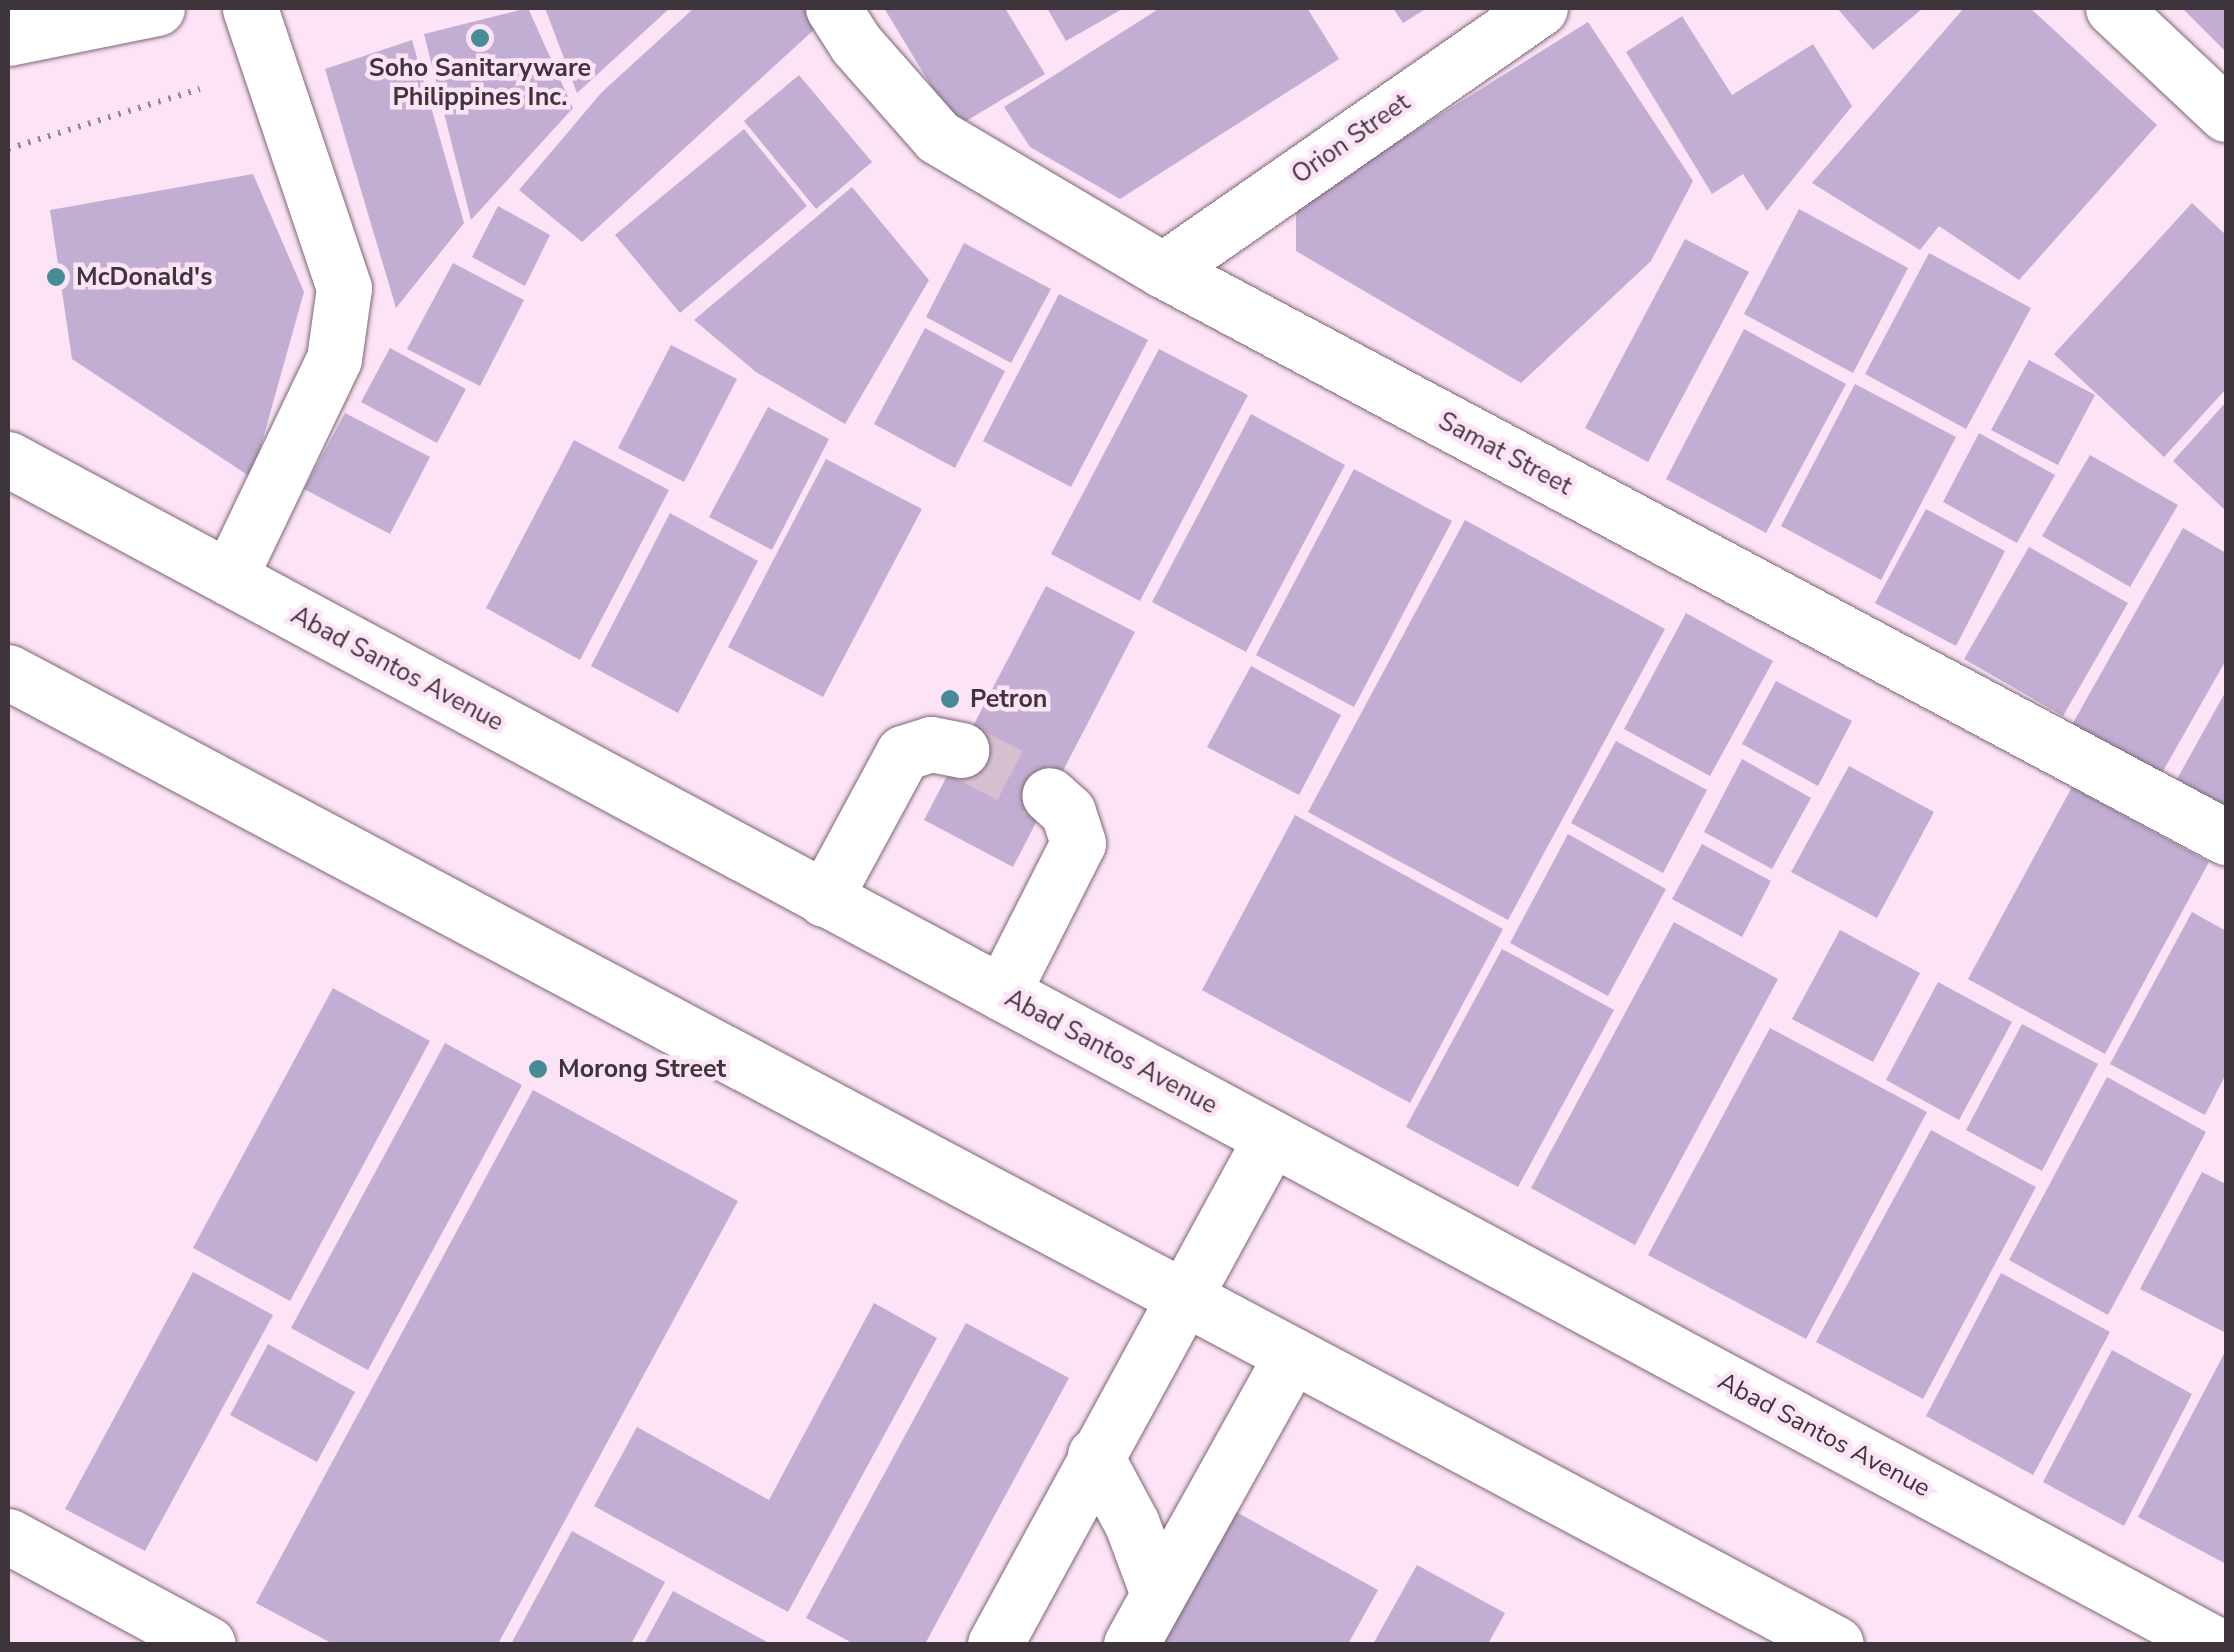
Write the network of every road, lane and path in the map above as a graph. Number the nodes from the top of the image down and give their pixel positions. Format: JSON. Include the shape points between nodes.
{"nodes":[{"id":1,"x":157,"y":8,"type":"edge"},
{"id":2,"x":250,"y":8,"type":"edge"},
{"id":3,"x":833,"y":8,"type":"edge"},
{"id":4,"x":1540,"y":8,"type":"edge"},
{"id":5,"x":2114,"y":8,"type":"edge"},
{"id":6,"x":8,"y":38,"type":"edge"},
{"id":7,"x":200,"y":92,"type":"dead end"},
{"id":8,"x":2226,"y":114,"type":"edge"},
{"id":9,"x":8,"y":148,"type":"edge"},
{"id":10,"x":1163,"y":270,"type":"junction"},
{"id":11,"x":8,"y":459,"type":"edge"},
{"id":12,"x":228,"y":578,"type":"junction"},
{"id":13,"x":8,"y":672,"type":"edge"},
{"id":14,"x":961,"y":750,"type":"tunnel mouth"},
{"id":15,"x":1049,"y":795,"type":"tunnel mouth"},
{"id":16,"x":2226,"y":837,"type":"edge"},
{"id":17,"x":824,"y":899,"type":"junction"},
{"id":18,"x":1002,"y":993,"type":"junction"},
{"id":19,"x":1272,"y":1138,"type":"junction"},
{"id":20,"x":1188,"y":1300,"type":"junction"},
{"id":21,"x":1292,"y":1355,"type":"junction"},
{"id":22,"x":1095,"y":1454,"type":"junction"},
{"id":23,"x":8,"y":1536,"type":"edge"},
{"id":24,"x":1158,"y":1594,"type":"junction"},
{"id":25,"x":208,"y":1644,"type":"edge"},
{"id":26,"x":995,"y":1644,"type":"edge"},
{"id":27,"x":1131,"y":1644,"type":"edge"},
{"id":28,"x":1836,"y":1644,"type":"edge"},
{"id":29,"x":2214,"y":1644,"type":"edge"}],
"edges":[{"from":1,"to":6,"type":"main road"},
{"from":2,"to":12,"type":"main road","via":[[344,288],[334,359]]},
{"from":3,"to":10,"type":"main road","name":"Samat Street","via":[[938,138]]},
{"from":4,"to":10,"type":"main road","name":"Orion Street"},
{"from":5,"to":8,"type":"main road"},
{"from":7,"to":9,"type":"path"},
{"from":10,"to":16,"type":"main road","name":"Samat Street"},
{"from":11,"to":12,"type":"main road","name":"Abad Santos Avenue"},
{"from":12,"to":17,"type":"main road","name":"Abad Santos Avenue"},
{"from":13,"to":20,"type":"main road"},
{"from":14,"to":17,"type":"main road","via":[[931,744],[903,754]]},
{"from":15,"to":18,"type":"main road","via":[[1068,812],[1078,843]]},
{"from":17,"to":18,"type":"main road","name":"Abad Santos Avenue"},
{"from":18,"to":19,"type":"main road","name":"Abad Santos Avenue"},
{"from":19,"to":20,"type":"main road"},
{"from":19,"to":29,"type":"main road","name":"Abad Santos Avenue"},
{"from":20,"to":21,"type":"main road"},
{"from":20,"to":22,"type":"main road"},
{"from":21,"to":24,"type":"main road"},
{"from":21,"to":28,"type":"main road"},
{"from":22,"to":24,"type":"main road","via":[[1132,1524]]},
{"from":22,"to":26,"type":"main road"},
{"from":23,"to":25,"type":"main road"},
{"from":24,"to":27,"type":"main road"}]}
